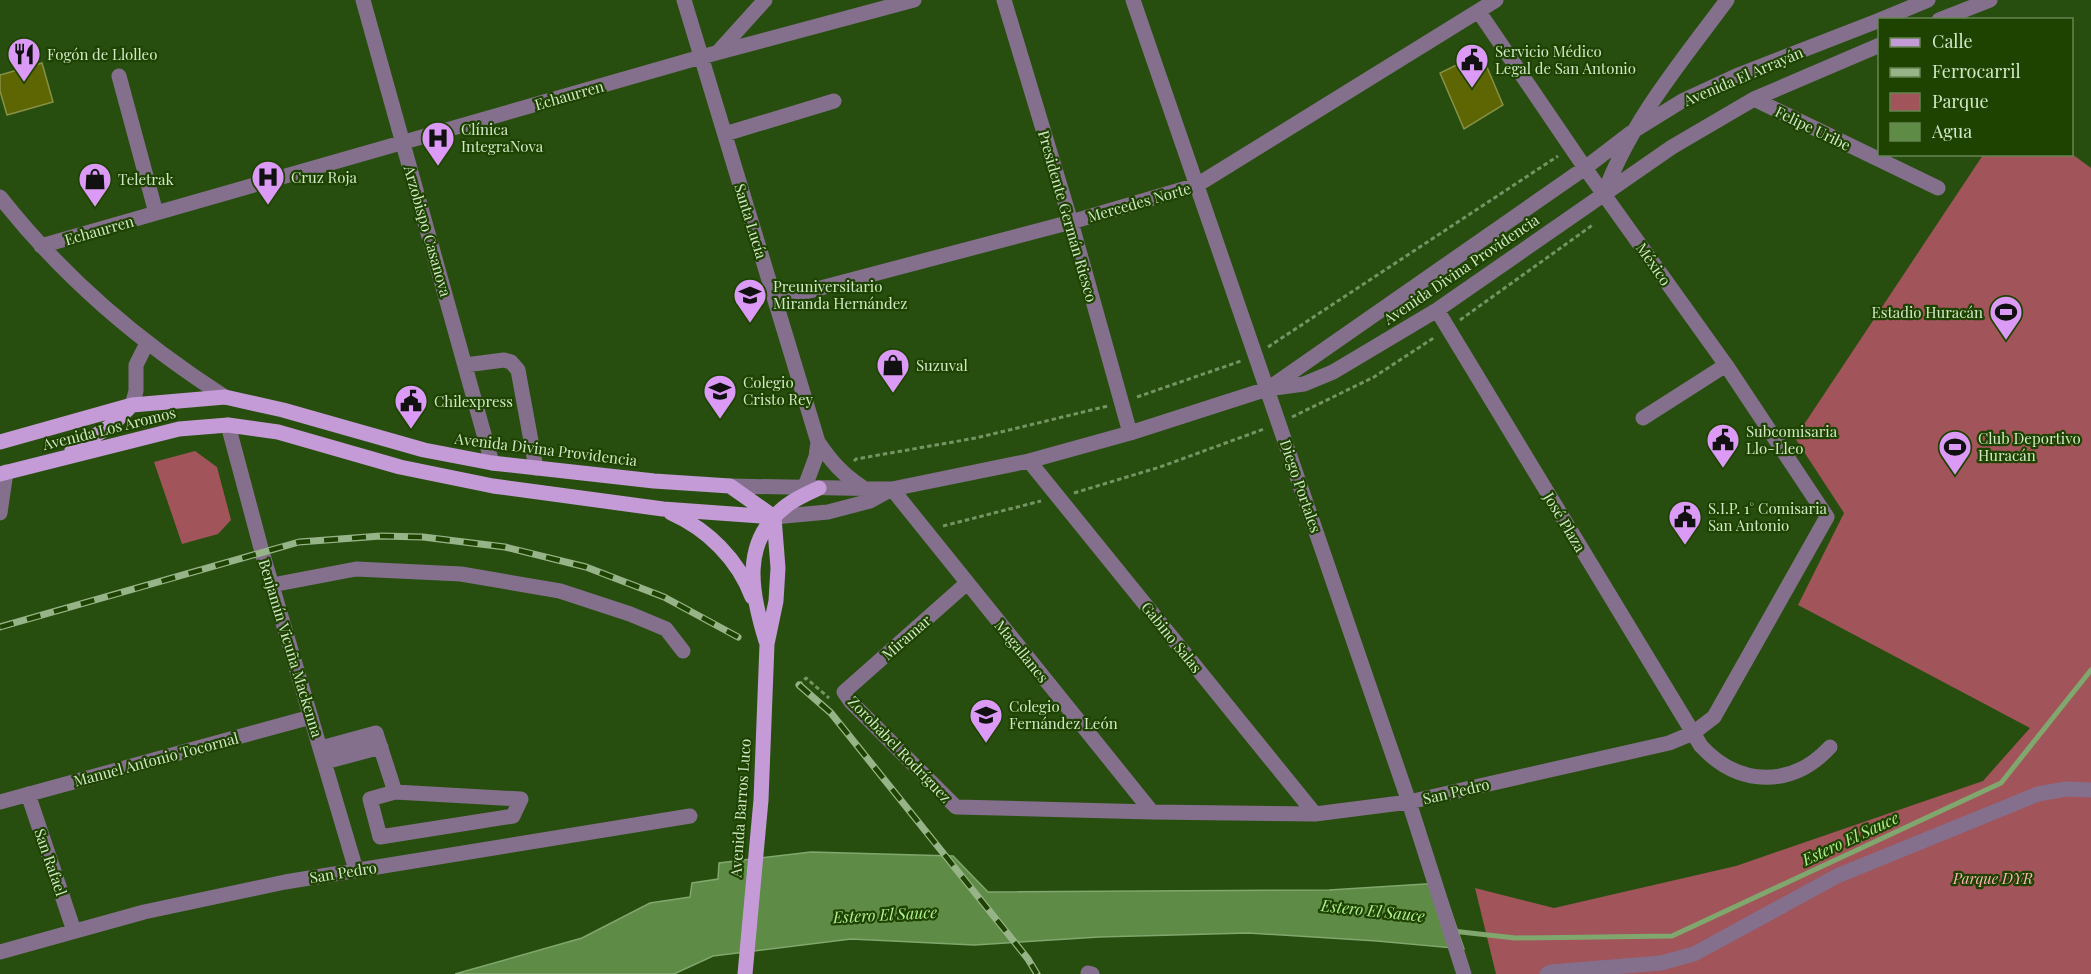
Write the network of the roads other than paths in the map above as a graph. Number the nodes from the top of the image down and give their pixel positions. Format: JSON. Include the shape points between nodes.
{"nodes":[{"id":1,"x":363,"y":0,"type":"edge"},
{"id":2,"x":684,"y":0,"type":"edge"},
{"id":3,"x":765,"y":0,"type":"edge"},
{"id":4,"x":914,"y":0,"type":"edge"},
{"id":5,"x":1004,"y":0,"type":"edge"},
{"id":6,"x":1133,"y":0,"type":"edge"},
{"id":7,"x":1496,"y":0,"type":"edge"},
{"id":8,"x":1727,"y":0,"type":"edge"},
{"id":9,"x":1928,"y":0,"type":"edge"},
{"id":10,"x":1990,"y":0,"type":"edge"},
{"id":11,"x":1479,"y":12,"type":"junction"},
{"id":12,"x":1885,"y":18,"type":"edge"},
{"id":13,"x":1944,"y":18,"type":"edge"},
{"id":14,"x":1878,"y":21,"type":"edge"},
{"id":15,"x":1878,"y":46,"type":"edge"},
{"id":16,"x":718,"y":52,"type":"junction"},
{"id":17,"x":701,"y":57,"type":"junction"},
{"id":18,"x":119,"y":76,"type":"dead end"},
{"id":19,"x":1754,"y":99,"type":"junction"},
{"id":20,"x":834,"y":102,"type":"dead end"},
{"id":21,"x":1632,"y":132,"type":"junction"},
{"id":22,"x":725,"y":134,"type":"junction"},
{"id":23,"x":403,"y":142,"type":"junction"},
{"id":24,"x":1585,"y":168,"type":"junction"},
{"id":25,"x":1197,"y":185,"type":"junction"},
{"id":26,"x":1938,"y":188,"type":"dead end"},
{"id":27,"x":1604,"y":194,"type":"junction"},
{"id":28,"x":0,"y":197,"type":"edge"},
{"id":29,"x":156,"y":213,"type":"junction"},
{"id":30,"x":1071,"y":222,"type":"junction"},
{"id":31,"x":41,"y":246,"type":"junction"},
{"id":32,"x":776,"y":300,"type":"junction"},
{"id":33,"x":1437,"y":310,"type":"junction"},
{"id":34,"x":147,"y":343,"type":"junction"},
{"id":35,"x":465,"y":365,"type":"junction"},
{"id":36,"x":1726,"y":365,"type":"junction"},
{"id":37,"x":1267,"y":389,"type":"junction"},
{"id":38,"x":225,"y":397,"type":"junction"},
{"id":39,"x":132,"y":405,"type":"junction"},
{"id":40,"x":1643,"y":418,"type":"dead end"},
{"id":41,"x":228,"y":424,"type":"junction"},
{"id":42,"x":1130,"y":433,"type":"junction"},
{"id":43,"x":0,"y":442,"type":"edge"},
{"id":44,"x":818,"y":442,"type":"junction"},
{"id":45,"x":53,"y":460,"type":"junction"},
{"id":46,"x":1029,"y":461,"type":"junction"},
{"id":47,"x":492,"y":463,"type":"junction"},
{"id":48,"x":536,"y":468,"type":"junction"},
{"id":49,"x":3,"y":473,"type":"edge"},
{"id":50,"x":730,"y":486,"type":"junction"},
{"id":51,"x":862,"y":487,"type":"junction"},
{"id":52,"x":812,"y":488,"type":"junction"},
{"id":53,"x":892,"y":489,"type":"junction"},
{"id":54,"x":663,"y":509,"type":"junction"},
{"id":55,"x":0,"y":513,"type":"edge"},
{"id":56,"x":774,"y":517,"type":"junction"},
{"id":57,"x":1827,"y":517,"type":"joint"},
{"id":58,"x":967,"y":583,"type":"junction"},
{"id":59,"x":272,"y":585,"type":"junction"},
{"id":60,"x":756,"y":607,"type":"junction"},
{"id":61,"x":767,"y":644,"type":"junction"},
{"id":62,"x":683,"y":651,"type":"dead end"},
{"id":63,"x":848,"y":697,"type":"joint"},
{"id":64,"x":311,"y":717,"type":"junction"},
{"id":65,"x":1693,"y":734,"type":"junction"},
{"id":66,"x":1830,"y":747,"type":"dead end"},
{"id":67,"x":323,"y":755,"type":"junction"},
{"id":68,"x":2091,"y":790,"type":"edge"},
{"id":69,"x":395,"y":792,"type":"junction"},
{"id":70,"x":28,"y":794,"type":"junction"},
{"id":71,"x":0,"y":802,"type":"edge"},
{"id":72,"x":1409,"y":802,"type":"junction"},
{"id":73,"x":956,"y":807,"type":"joint"},
{"id":74,"x":1152,"y":812,"type":"junction"},
{"id":75,"x":1315,"y":814,"type":"junction"},
{"id":76,"x":690,"y":816,"type":"dead end"},
{"id":77,"x":356,"y":870,"type":"junction"},
{"id":78,"x":74,"y":931,"type":"junction"},
{"id":79,"x":0,"y":952,"type":"edge"},
{"id":80,"x":745,"y":974,"type":"edge"},
{"id":81,"x":1464,"y":974,"type":"edge"},
{"id":82,"x":1547,"y":974,"type":"edge"}],
"edges":[{"from":1,"to":23,"type":"street","name":"Arzobispo Casanova"},
{"from":2,"to":17,"type":"street","name":"Santa Lucía"},
{"from":3,"to":16,"type":"street"},
{"from":4,"to":16,"type":"street","name":"Echaurren"},
{"from":5,"to":30,"type":"street","name":"Presidente Germán Riesco"},
{"from":6,"to":25,"type":"street","name":"Diego Portales"},
{"from":7,"to":11,"type":"street","name":"Mercedes Norte"},
{"from":8,"to":21,"type":"street"},
{"from":9,"to":12,"type":"street","name":"Avenida El Arrayán"},
{"from":10,"to":13,"type":"street"},
{"from":11,"to":24,"type":"street","name":"México"},
{"from":11,"to":25,"type":"street","name":"Mercedes Norte"},
{"from":14,"to":21,"type":"street","name":"Avenida El Arrayán","via":[[1709,88]]},
{"from":15,"to":19,"type":"street","name":"Avenida El Arrayán"},
{"from":16,"to":17,"type":"street","name":"Echaurren"},
{"from":17,"to":22,"type":"street","name":"Santa Lucía"},
{"from":17,"to":23,"type":"street","name":"Echaurren"},
{"from":18,"to":29,"type":"street"},
{"from":19,"to":26,"type":"street","name":"Felipe Uribe"},
{"from":19,"to":27,"type":"street","name":"Avenida El Arrayán","via":[[1672,147]]},
{"from":20,"to":22,"type":"street"},
{"from":21,"to":24,"type":"street","name":"Avenida El Arrayán"},
{"from":21,"to":27,"type":"street"},
{"from":22,"to":32,"type":"street","name":"Santa Lucía"},
{"from":23,"to":29,"type":"street","name":"Echaurren"},
{"from":23,"to":35,"type":"street","name":"Arzobispo Casanova"},
{"from":24,"to":27,"type":"street","name":"México"},
{"from":24,"to":37,"type":"street","name":"Avenida Divina Providencia"},
{"from":25,"to":30,"type":"street","name":"Mercedes Norte"},
{"from":25,"to":37,"type":"street","name":"Diego Portales"},
{"from":27,"to":33,"type":"street","name":"Avenida Divina Providencia"},
{"from":27,"to":36,"type":"street","name":"México"},
{"from":28,"to":31,"type":"street","name":"Avenida Divina Providencia"},
{"from":29,"to":31,"type":"street","name":"Echaurren"},
{"from":30,"to":32,"type":"street","name":"Mercedes Norte"},
{"from":30,"to":42,"type":"street","name":"Presidente Germán Riesco"},
{"from":31,"to":34,"type":"street","name":"Avenida Divina Providencia"},
{"from":32,"to":44,"type":"street","name":"Santa Lucía"},
{"from":33,"to":37,"type":"street","name":"Avenida Divina Providencia","via":[[1333,372],[1304,384]]},
{"from":33,"to":65,"type":"street","name":"José Plaza"},
{"from":34,"to":38,"type":"street","name":"Avenida Divina Providencia"},
{"from":34,"to":39,"type":"street","via":[[136,365]]},
{"from":35,"to":47,"type":"street","name":"Arzobispo Casanova"},
{"from":35,"to":48,"type":"street","via":[[504,360],[518,370]]},
{"from":36,"to":40,"type":"street"},
{"from":36,"to":57,"type":"street","name":"México"},
{"from":37,"to":42,"type":"street","name":"Avenida Divina Providencia"},
{"from":37,"to":72,"type":"street","name":"Diego Portales"},
{"from":38,"to":39,"type":"main road","name":"Avenida Los Aromos"},
{"from":38,"to":47,"type":"main road","name":"Avenida Divina Providencia","via":[[424,450]]},
{"from":39,"to":43,"type":"main road","name":"Avenida Los Aromos"},
{"from":39,"to":45,"type":"main road","via":[[111,425]]},
{"from":41,"to":45,"type":"main road","name":"Avenida Los Aromos","via":[[179,429]]},
{"from":41,"to":54,"type":"main road","name":"Avenida Divina Providencia","via":[[278,432],[400,466],[493,486]]},
{"from":41,"to":59,"type":"street","name":"Benjamín Vicuña Mackenna"},
{"from":42,"to":46,"type":"street","name":"Avenida Divina Providencia"},
{"from":44,"to":51,"type":"street","name":"Santa Lucía","via":[[843,475]]},
{"from":44,"to":52,"type":"street"},
{"from":45,"to":49,"type":"main road","name":"Avenida Los Aromos"},
{"from":46,"to":53,"type":"street","name":"Avenida Divina Providencia"},
{"from":46,"to":75,"type":"street","name":"Gabino Salas"},
{"from":47,"to":48,"type":"main road","name":"Avenida Divina Providencia"},
{"from":48,"to":50,"type":"main road","name":"Avenida Divina Providencia"},
{"from":49,"to":55,"type":"street"},
{"from":50,"to":52,"type":"street","name":"Avenida Divina Providencia"},
{"from":50,"to":56,"type":"main road"},
{"from":51,"to":52,"type":"street","name":"Avenida Divina Providencia"},
{"from":51,"to":53,"type":"street","name":"Avenida Divina Providencia"},
{"from":52,"to":56,"type":"main road"},
{"from":53,"to":56,"type":"street","name":"Avenida Divina Providencia","via":[[870,501],[828,512]]},
{"from":53,"to":58,"type":"street","name":"Magallanes"},
{"from":54,"to":56,"type":"main road","name":"Avenida Divina Providencia"},
{"from":54,"to":60,"type":"main road","via":[[692,524],[719,546],[741,574]]},
{"from":56,"to":60,"type":"main road","name":"Avenida Barros Luco","via":[[756,545]]},
{"from":56,"to":61,"type":"main road","name":"Avenida Barros Luco","via":[[778,568]]},
{"from":57,"to":65,"type":"street","name":"San Pedro","via":[[1721,706]]},
{"from":58,"to":63,"type":"street","name":"Miramar"},
{"from":58,"to":74,"type":"street","name":"Magallanes"},
{"from":59,"to":62,"type":"street","via":[[356,569],[461,574],[560,591],[630,614],[666,628]]},
{"from":59,"to":64,"type":"street","name":"Benjamín Vicuña Mackenna"},
{"from":60,"to":61,"type":"main road","name":"Avenida Barros Luco"},
{"from":61,"to":80,"type":"main road","name":"Avenida Barros Luco","via":[[761,800]]},
{"from":63,"to":73,"type":"street","name":"Zorobabel Rodríguez"},
{"from":64,"to":67,"type":"street","name":"Benjamín Vicuña Mackenna"},
{"from":64,"to":70,"type":"street","name":"Manuel Antonio Tocornal"},
{"from":65,"to":66,"type":"street","name":"José Plaza","via":[[1722,765],[1763,778],[1801,770]]},
{"from":65,"to":72,"type":"street","name":"San Pedro","via":[[1669,743]]},
{"from":67,"to":69,"type":"street","via":[[381,747]]},
{"from":67,"to":77,"type":"street","name":"Benjamín Vicuña Mackenna"},
{"from":68,"to":82,"type":"street","via":[[2038,794],[1858,867],[1677,960]]},
{"from":69,"to":69,"type":"street","via":[[418,794],[521,800],[513,816],[380,837],[370,799]]},
{"from":70,"to":71,"type":"street","name":"Manuel Antonio Tocornal"},
{"from":70,"to":78,"type":"street","name":"San Rafael"},
{"from":72,"to":75,"type":"street","name":"San Pedro"},
{"from":72,"to":81,"type":"street","name":"Diego Portales"},
{"from":73,"to":74,"type":"street","name":"San Pedro"},
{"from":74,"to":75,"type":"street","name":"San Pedro"},
{"from":76,"to":77,"type":"street","name":"San Pedro"},
{"from":77,"to":78,"type":"street","name":"San Pedro","via":[[214,896]]},
{"from":78,"to":79,"type":"street","name":"San Pedro"}]}
